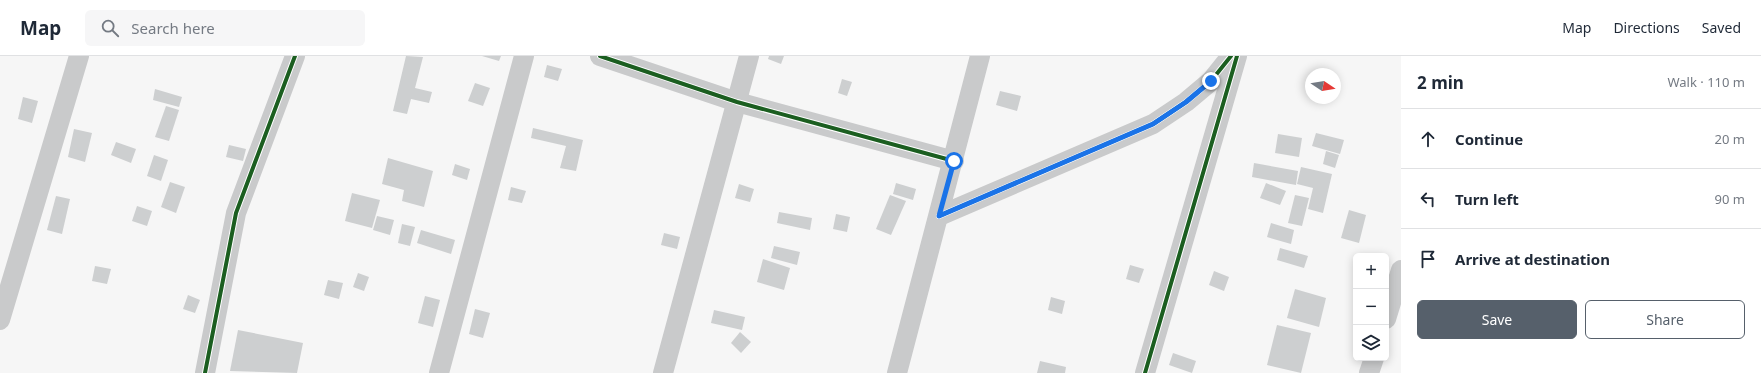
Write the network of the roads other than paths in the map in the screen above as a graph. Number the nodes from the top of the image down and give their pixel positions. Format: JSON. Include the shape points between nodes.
{"nodes":[{"id":1,"x":79,"y":56,"type":"edge"},
{"id":2,"x":295,"y":56,"type":"edge"},
{"id":3,"x":524,"y":56,"type":"edge"},
{"id":4,"x":600,"y":56,"type":"edge"},
{"id":5,"x":749,"y":56,"type":"edge"},
{"id":6,"x":980,"y":56,"type":"edge"},
{"id":7,"x":1231,"y":56,"type":"edge"},
{"id":8,"x":1237,"y":56,"type":"edge"},
{"id":9,"x":737,"y":102,"type":"junction"},
{"id":10,"x":954,"y":161,"type":"junction"},
{"id":11,"x":939,"y":216,"type":"junction"},
{"id":12,"x":1401,"y":270,"type":"edge"},
{"id":13,"x":1389,"y":309,"type":"edge"},
{"id":14,"x":0,"y":320,"type":"edge"},
{"id":15,"x":1373,"y":361,"type":"edge"},
{"id":16,"x":205,"y":373,"type":"edge"},
{"id":17,"x":439,"y":373,"type":"edge"},
{"id":18,"x":663,"y":373,"type":"edge"},
{"id":19,"x":897,"y":373,"type":"edge"},
{"id":20,"x":1145,"y":373,"type":"edge"},
{"id":21,"x":1370,"y":373,"type":"edge"}],
"edges":[{"from":1,"to":14,"type":"street"},
{"from":2,"to":16,"type":"street","via":[[236,213]]},
{"from":3,"to":17,"type":"street"},
{"from":4,"to":9,"type":"street"},
{"from":5,"to":9,"type":"street"},
{"from":6,"to":10,"type":"street"},
{"from":7,"to":11,"type":"street","via":[[1211,81],[1153,124]]},
{"from":8,"to":20,"type":"street"},
{"from":9,"to":10,"type":"street"},
{"from":9,"to":18,"type":"street"},
{"from":10,"to":11,"type":"street"},
{"from":11,"to":19,"type":"street"},
{"from":12,"to":13,"type":"street"},
{"from":15,"to":21,"type":"street"}]}
